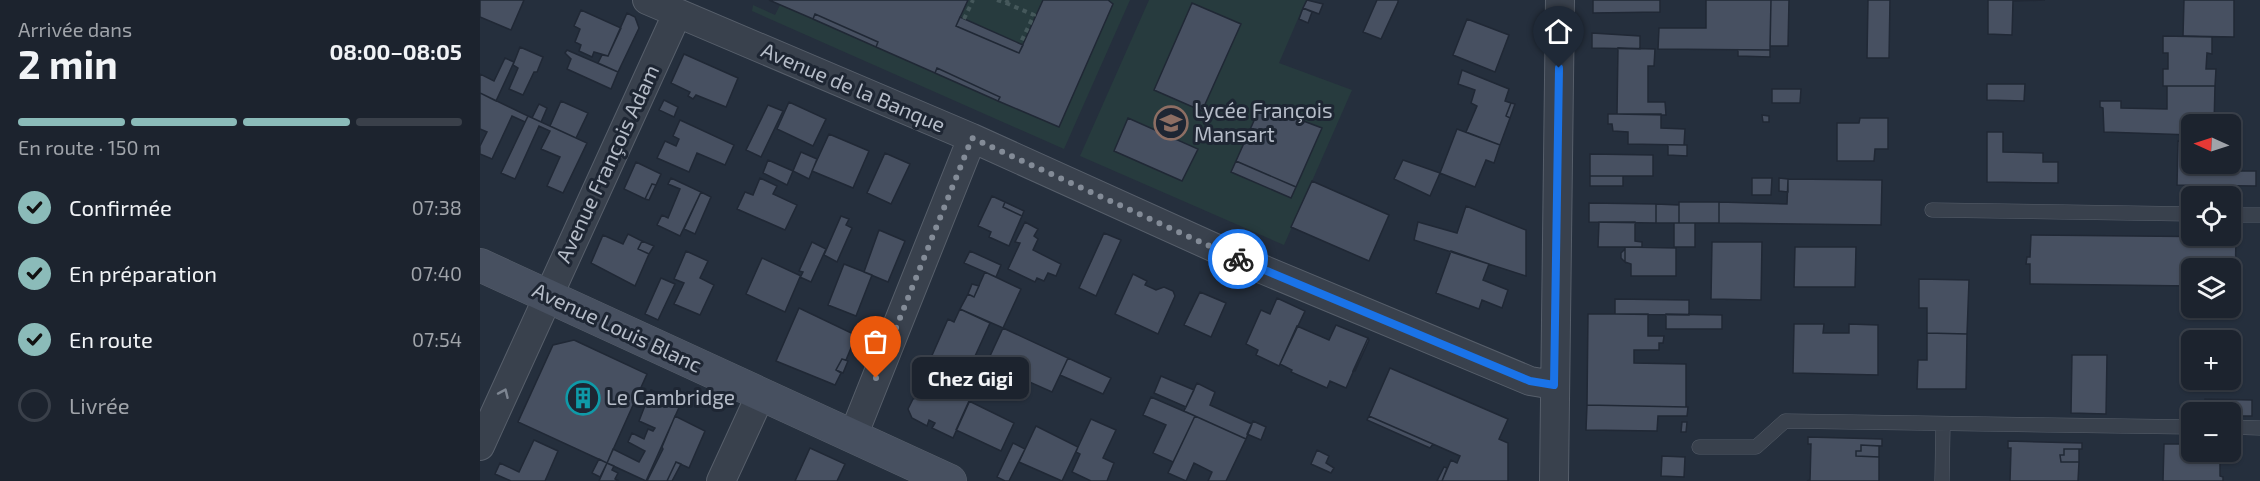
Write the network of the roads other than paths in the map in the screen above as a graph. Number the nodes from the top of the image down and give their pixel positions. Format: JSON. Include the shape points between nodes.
{"nodes":[{"id":1,"x":647,"y":0,"type":"edge"},
{"id":2,"x":1560,"y":0,"type":"edge"},
{"id":3,"x":678,"y":14,"type":"junction"},
{"id":4,"x":972,"y":138,"type":"junction"},
{"id":5,"x":1932,"y":210,"type":"dead end"},
{"id":6,"x":2181,"y":214,"type":"edge"},
{"id":7,"x":2241,"y":215,"type":"edge"},
{"id":8,"x":2260,"y":215,"type":"edge"},
{"id":9,"x":480,"y":265,"type":"edge"},
{"id":10,"x":548,"y":297,"type":"junction"},
{"id":11,"x":1554,"y":385,"type":"junction"},
{"id":12,"x":761,"y":394,"type":"junction"},
{"id":13,"x":1943,"y":424,"type":"junction"},
{"id":14,"x":2181,"y":427,"type":"edge"},
{"id":15,"x":2241,"y":427,"type":"edge"},
{"id":16,"x":2260,"y":428,"type":"edge"},
{"id":17,"x":854,"y":436,"type":"junction"},
{"id":18,"x":480,"y":446,"type":"edge"},
{"id":19,"x":1699,"y":447,"type":"dead end"},
{"id":20,"x":721,"y":481,"type":"edge"},
{"id":21,"x":950,"y":481,"type":"edge"},
{"id":22,"x":1554,"y":481,"type":"edge"},
{"id":23,"x":1942,"y":481,"type":"edge"}],
"edges":[{"from":1,"to":3,"type":"street","name":"Avenue de la Banque"},
{"from":2,"to":11,"type":"street"},
{"from":3,"to":4,"type":"street","name":"Avenue de la Banque"},
{"from":3,"to":10,"type":"street","name":"Avenue François Adam"},
{"from":4,"to":11,"type":"street","name":"Avenue de la Banque","via":[[1257,267],[1530,381]]},
{"from":4,"to":17,"type":"street"},
{"from":5,"to":6,"type":"lane"},
{"from":7,"to":8,"type":"lane"},
{"from":9,"to":10,"type":"main road","name":"Avenue Louis Blanc"},
{"from":10,"to":12,"type":"main road","name":"Avenue Louis Blanc"},
{"from":18,"to":10,"type":"street","name":"Avenue François Adam","one_way":true},
{"from":11,"to":22,"type":"street"},
{"from":12,"to":17,"type":"main road","name":"Avenue Louis Blanc"},
{"from":12,"to":20,"type":"street"},
{"from":13,"to":14,"type":"lane"},
{"from":13,"to":19,"type":"lane","via":[[1785,422],[1756,447]]},
{"from":13,"to":23,"type":"lane"},
{"from":15,"to":16,"type":"lane"},
{"from":17,"to":21,"type":"main road","name":"Avenue Louis Blanc"}]}
